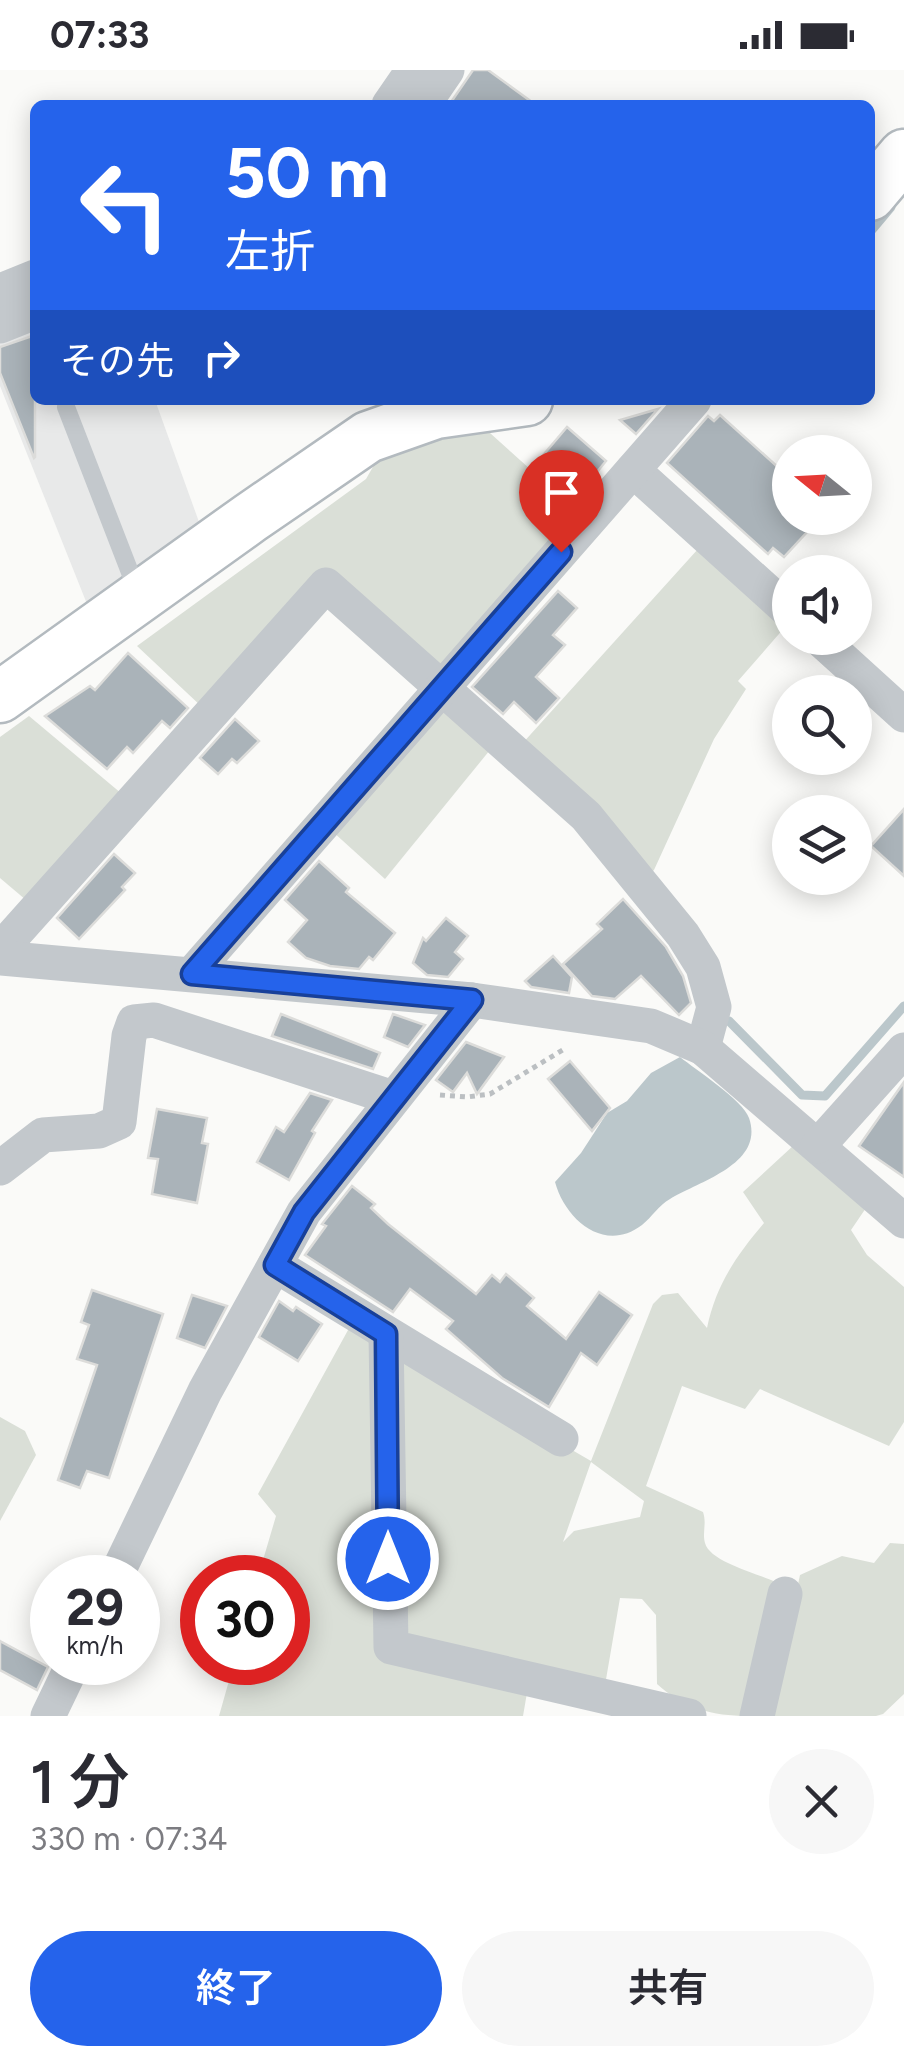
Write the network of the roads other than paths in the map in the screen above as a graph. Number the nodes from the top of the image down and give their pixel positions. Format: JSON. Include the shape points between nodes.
{"nodes":[{"id":1,"x":413,"y":70,"type":"edge"},
{"id":2,"x":448,"y":70,"type":"edge"},
{"id":3,"x":392,"y":100,"type":"edge"},
{"id":4,"x":427,"y":100,"type":"edge"},
{"id":5,"x":904,"y":155,"type":"edge"},
{"id":6,"x":875,"y":189,"type":"edge"},
{"id":7,"x":30,"y":280,"type":"edge"},
{"id":8,"x":0,"y":291,"type":"edge"},
{"id":9,"x":30,"y":314,"type":"edge"},
{"id":10,"x":0,"y":326,"type":"edge"},
{"id":11,"x":492,"y":405,"type":"edge"},
{"id":12,"x":690,"y":405,"type":"edge"},
{"id":13,"x":66,"y":407,"type":"dead end"},
{"id":14,"x":633,"y":470,"type":"junction"},
{"id":15,"x":140,"y":596,"type":"junction"},
{"id":16,"x":772,"y":596,"type":"edge"},
{"id":17,"x":837,"y":655,"type":"edge"},
{"id":18,"x":442,"y":688,"type":"junction"},
{"id":19,"x":0,"y":697,"type":"edge"},
{"id":20,"x":904,"y":715,"type":"edge"},
{"id":21,"x":0,"y":950,"type":"edge"},
{"id":22,"x":0,"y":958,"type":"edge"},
{"id":23,"x":192,"y":974,"type":"junction"},
{"id":24,"x":472,"y":1000,"type":"junction"},
{"id":25,"x":702,"y":1048,"type":"junction"},
{"id":26,"x":904,"y":1050,"type":"edge"},
{"id":27,"x":395,"y":1095,"type":"junction"},
{"id":28,"x":818,"y":1146,"type":"junction"},
{"id":29,"x":0,"y":1168,"type":"edge"},
{"id":30,"x":904,"y":1222,"type":"edge"},
{"id":31,"x":275,"y":1265,"type":"junction"},
{"id":32,"x":386,"y":1334,"type":"junction"},
{"id":33,"x":561,"y":1440,"type":"dead end"},
{"id":34,"x":126,"y":1555,"type":"edge"},
{"id":35,"x":785,"y":1594,"type":"dead end"},
{"id":36,"x":63,"y":1685,"type":"edge"},
{"id":37,"x":48,"y":1716,"type":"edge"},
{"id":38,"x":690,"y":1716,"type":"edge"},
{"id":39,"x":757,"y":1716,"type":"edge"}],
"edges":[{"from":1,"to":3,"type":"street"},
{"from":2,"to":4,"type":"street"},
{"from":5,"to":6,"type":"street"},
{"from":7,"to":8,"type":"street"},
{"from":9,"to":10,"type":"street"},
{"from":11,"to":15,"type":"street","via":[[436,413],[368,438]]},
{"from":12,"to":14,"type":"street"},
{"from":13,"to":15,"type":"lane"},
{"from":14,"to":16,"type":"street"},
{"from":14,"to":18,"type":"street"},
{"from":15,"to":19,"type":"street"},
{"from":17,"to":20,"type":"street"},
{"from":18,"to":21,"type":"street","via":[[326,584]]},
{"from":18,"to":23,"type":"street"},
{"from":18,"to":25,"type":"street","via":[[586,816],[682,935],[703,967],[714,1008]]},
{"from":22,"to":23,"type":"street"},
{"from":23,"to":24,"type":"street"},
{"from":24,"to":25,"type":"street","via":[[614,1018]]},
{"from":24,"to":27,"type":"street"},
{"from":25,"to":28,"type":"street"},
{"from":26,"to":28,"type":"street"},
{"from":27,"to":29,"type":"street","via":[[154,1020],[134,1022],[119,1122],[99,1132],[43,1135]]},
{"from":27,"to":31,"type":"street","via":[[304,1212]]},
{"from":28,"to":30,"type":"street"},
{"from":31,"to":32,"type":"street"},
{"from":31,"to":34,"type":"street"},
{"from":32,"to":33,"type":"street"},
{"from":32,"to":38,"type":"street","via":[[390,1647]]},
{"from":35,"to":39,"type":"street"},
{"from":36,"to":37,"type":"street"}]}
